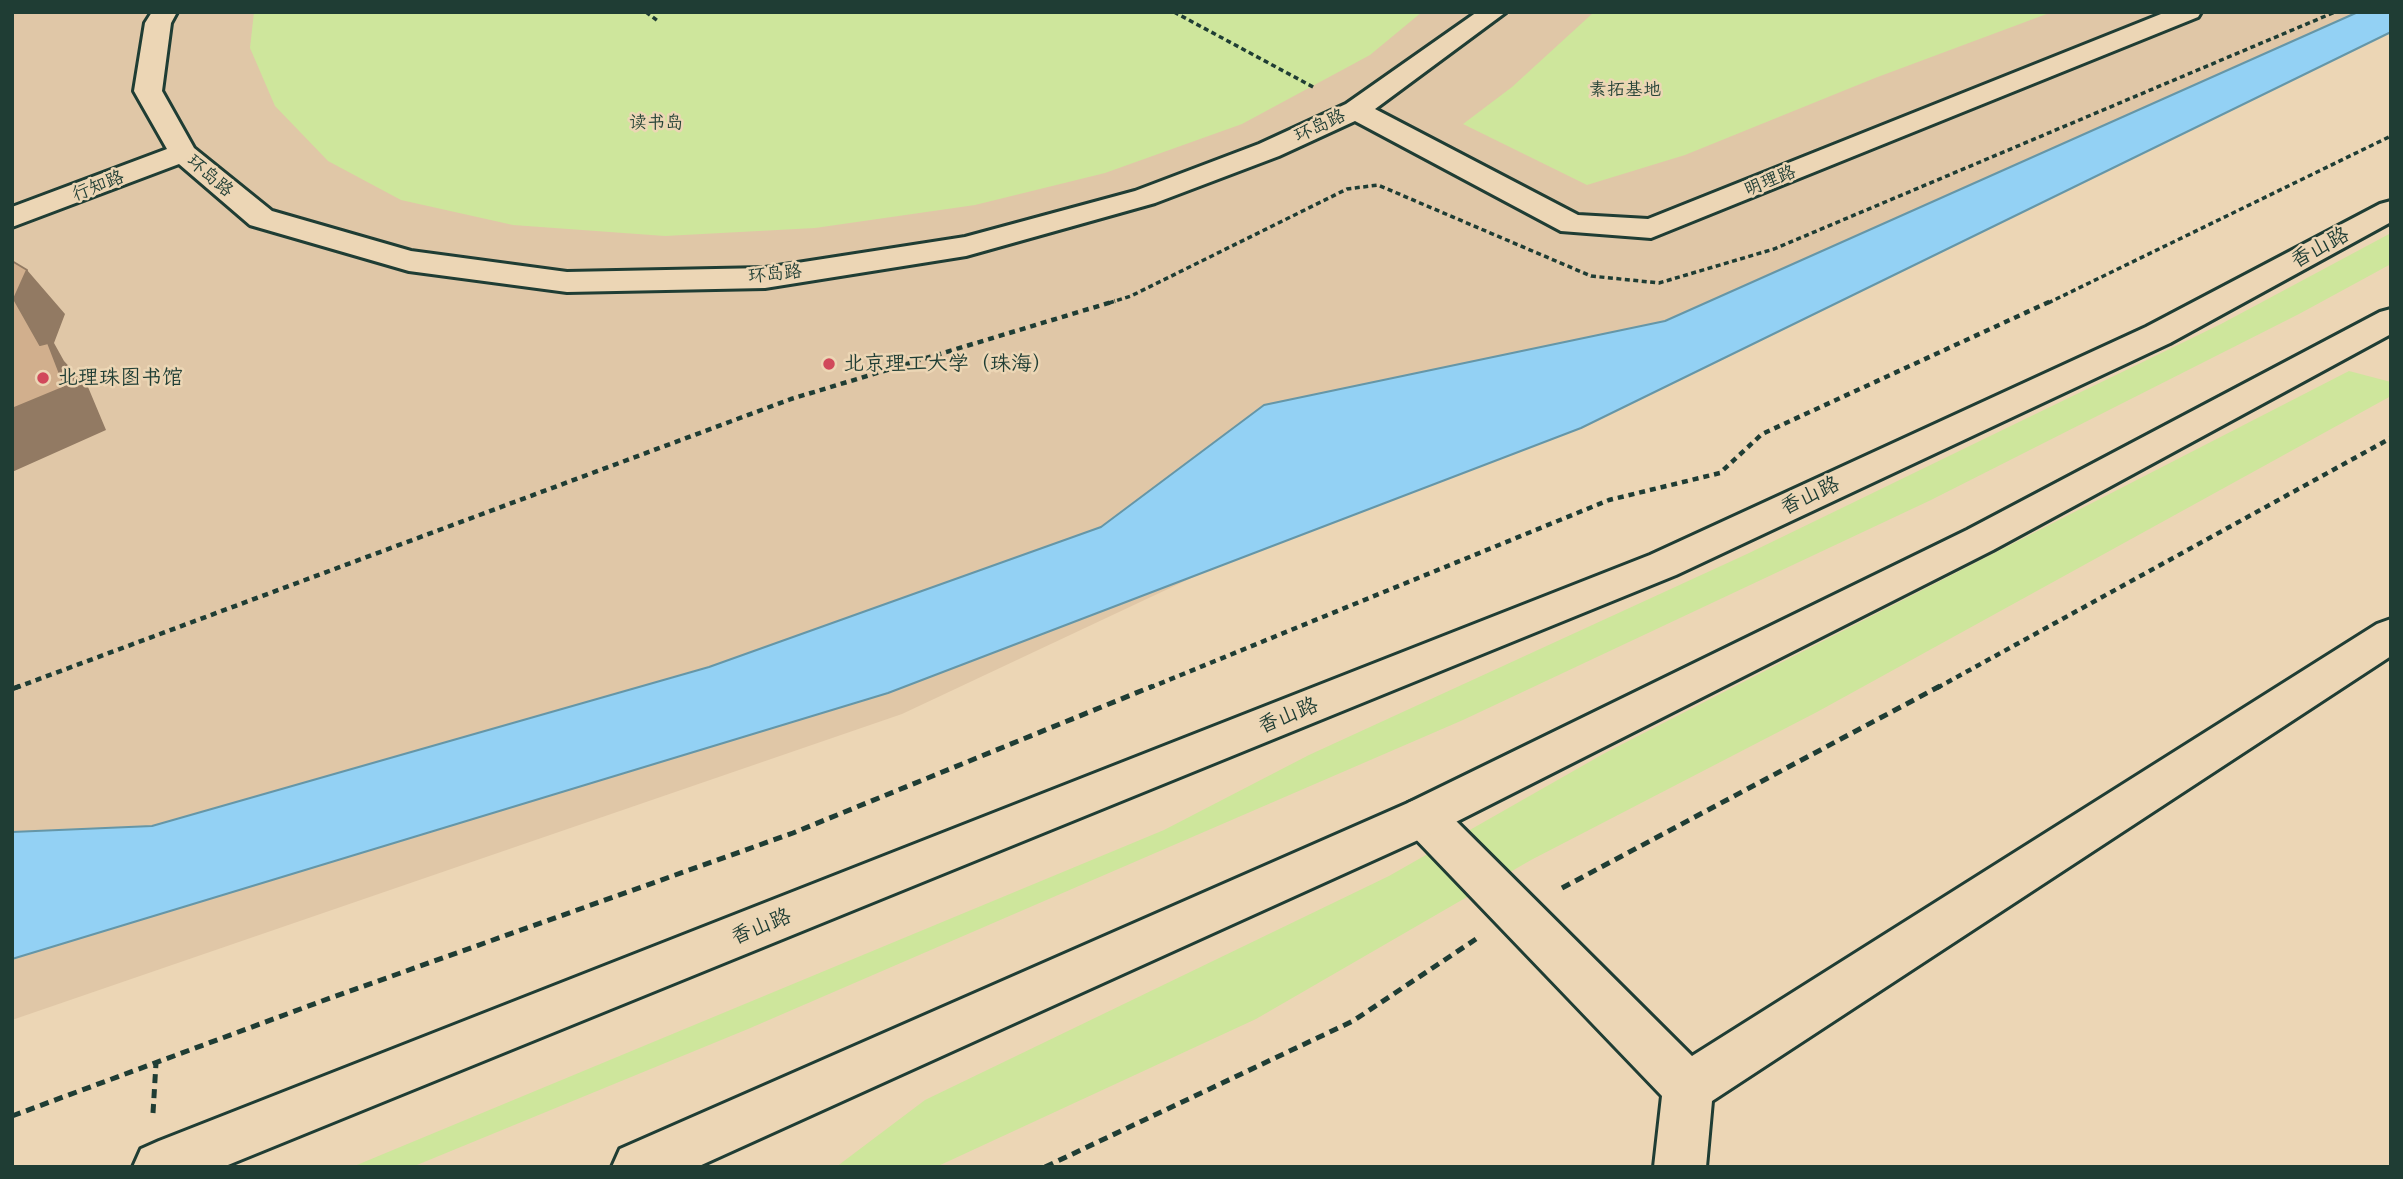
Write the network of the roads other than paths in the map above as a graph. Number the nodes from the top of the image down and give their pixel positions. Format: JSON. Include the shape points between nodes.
{"nodes":[{"id":1,"x":165,"y":12,"type":"edge"},
{"id":2,"x":1494,"y":12,"type":"edge"},
{"id":3,"x":2189,"y":12,"type":"edge"},
{"id":4,"x":1356,"y":110,"type":"junction"},
{"id":5,"x":183,"y":153,"type":"junction"},
{"id":6,"x":2391,"y":210,"type":"edge"},
{"id":7,"x":12,"y":218,"type":"edge"},
{"id":8,"x":2391,"y":320,"type":"edge"},
{"id":9,"x":2391,"y":635,"type":"edge"},
{"id":10,"x":1423,"y":817,"type":"junction"},
{"id":11,"x":1688,"y":1087,"type":"junction"},
{"id":12,"x":159,"y":1167,"type":"edge"},
{"id":13,"x":638,"y":1167,"type":"edge"},
{"id":14,"x":1680,"y":1167,"type":"edge"}],
"edges":[{"from":1,"to":5,"type":"main road","name":"环岛路","via":[[158,23],[148,91]]},
{"from":2,"to":4,"type":"main road","name":"环岛路"},
{"from":3,"to":4,"type":"main road","name":"明理路","via":[[1651,229],[1572,224]]},
{"from":4,"to":5,"type":"main road","name":"环岛路","via":[[1145,197],[966,246],[765,278],[567,282],[409,261],[261,218]]},
{"from":5,"to":7,"type":"main road","name":"行知路"},
{"from":6,"to":12,"type":"main road","name":"香山路","via":[[2158,335],[1663,565]]},
{"from":8,"to":10,"type":"main road","via":[[1992,534]]},
{"from":9,"to":11,"type":"main road"},
{"from":10,"to":11,"type":"main road"},
{"from":10,"to":13,"type":"main road"},
{"from":11,"to":14,"type":"main road"}]}
